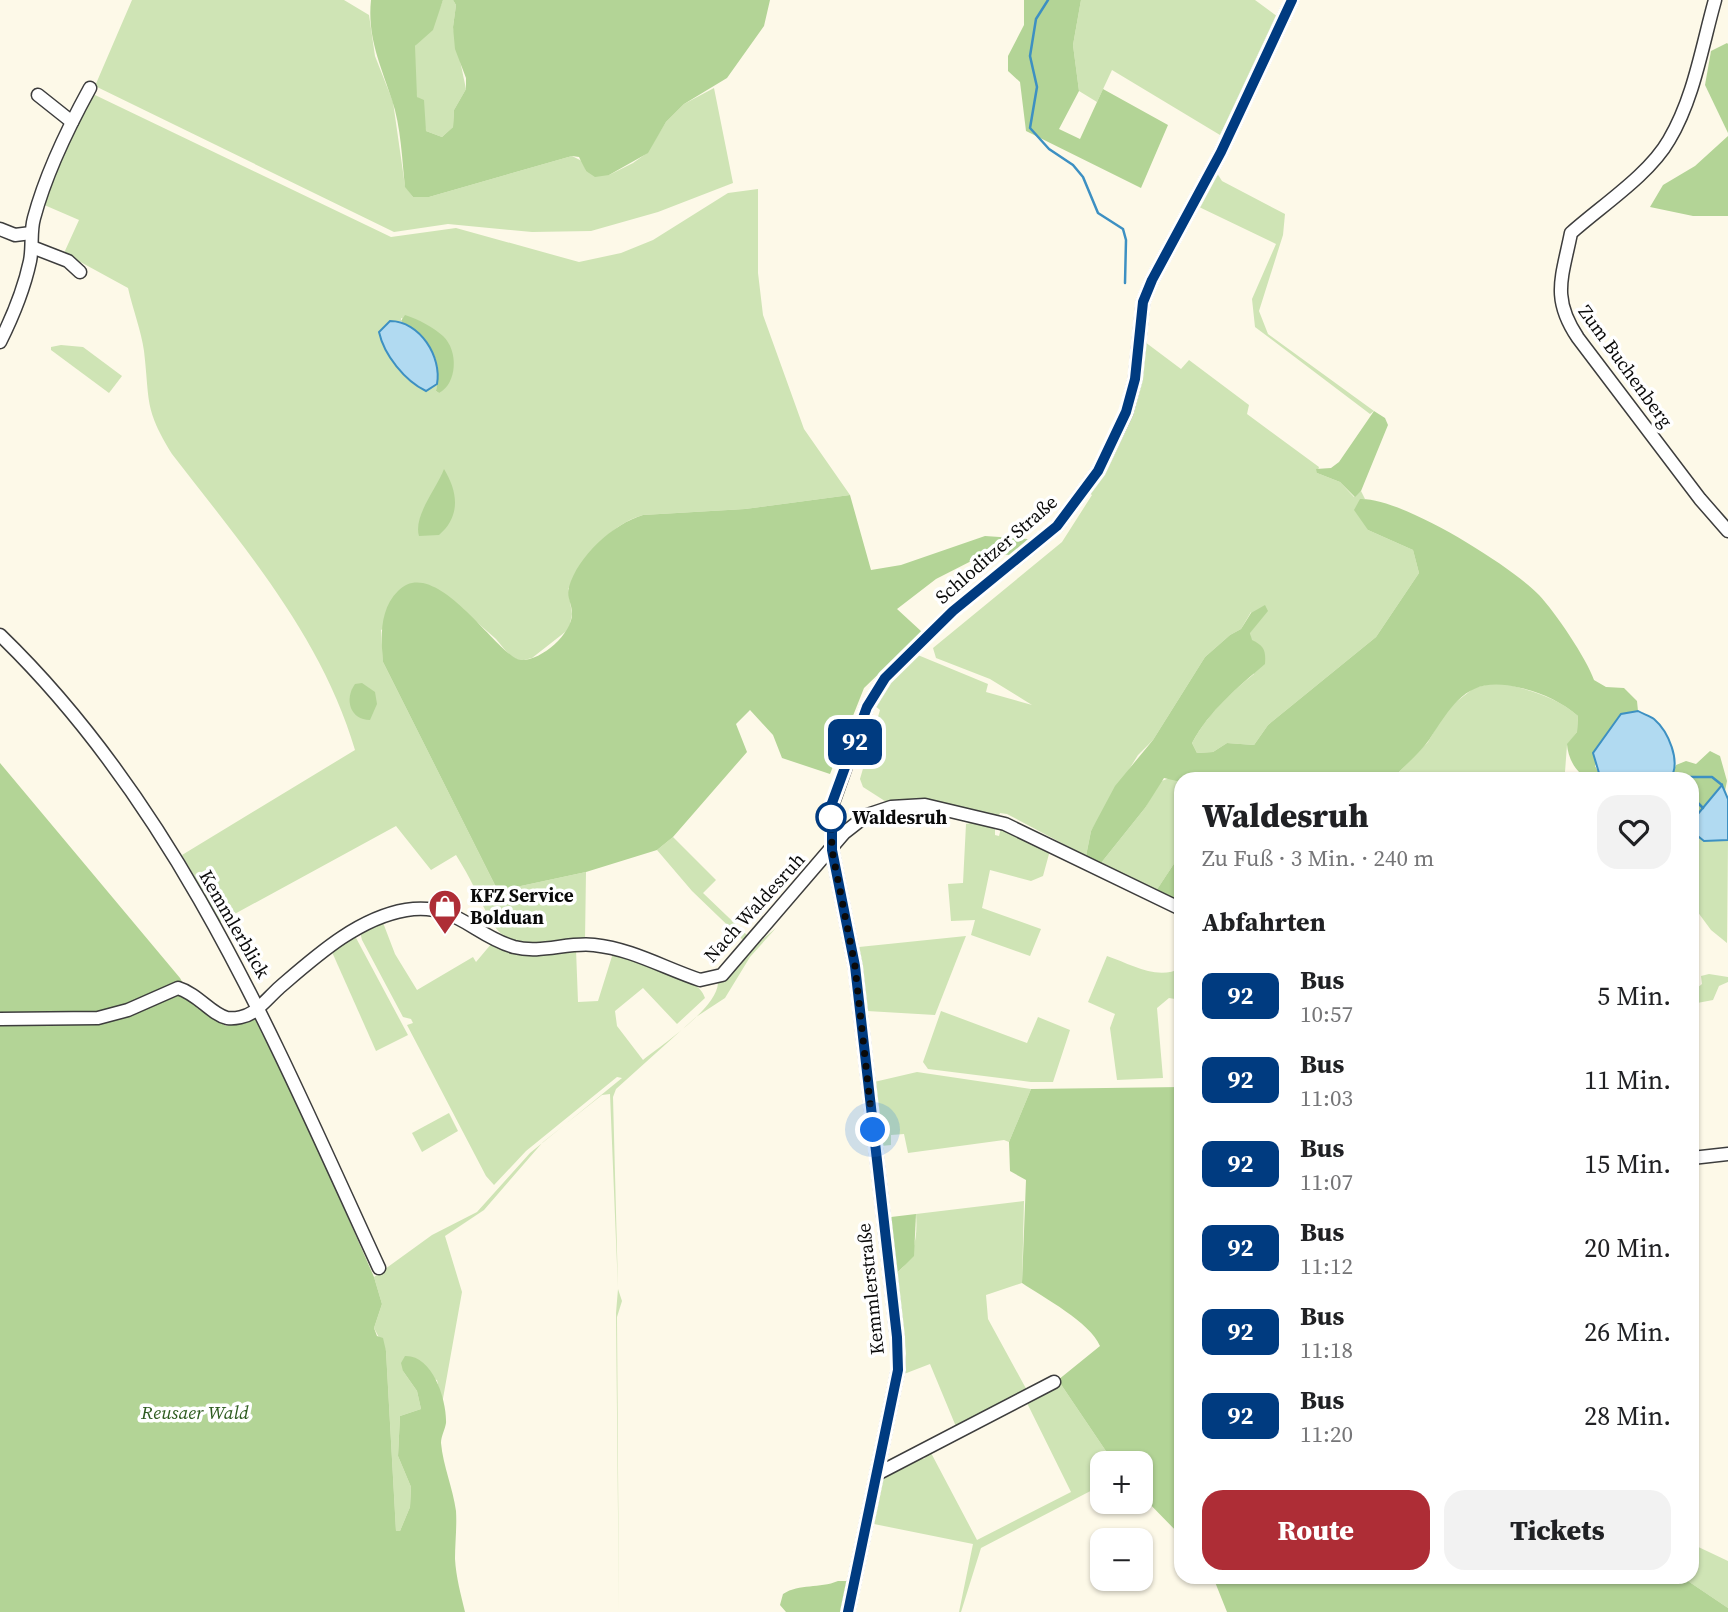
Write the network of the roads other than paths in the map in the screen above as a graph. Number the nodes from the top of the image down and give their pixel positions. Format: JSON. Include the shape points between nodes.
{"nodes":[{"id":1,"x":1292,"y":0,"type":"edge"},
{"id":2,"x":1715,"y":0,"type":"edge"},
{"id":3,"x":90,"y":88,"type":"dead end"},
{"id":4,"x":38,"y":96,"type":"dead end"},
{"id":5,"x":72,"y":122,"type":"junction"},
{"id":6,"x":0,"y":229,"type":"edge"},
{"id":7,"x":31,"y":233,"type":"junction"},
{"id":8,"x":32,"y":247,"type":"junction"},
{"id":9,"x":80,"y":272,"type":"dead end"},
{"id":10,"x":0,"y":342,"type":"edge"},
{"id":11,"x":1728,"y":531,"type":"edge"},
{"id":12,"x":0,"y":635,"type":"edge"},
{"id":13,"x":832,"y":850,"type":"junction"},
{"id":14,"x":1174,"y":906,"type":"edge"},
{"id":15,"x":258,"y":1006,"type":"junction"},
{"id":16,"x":0,"y":1019,"type":"edge"},
{"id":17,"x":1728,"y":1154,"type":"edge"},
{"id":18,"x":1699,"y":1157,"type":"edge"},
{"id":19,"x":379,"y":1268,"type":"dead end"},
{"id":20,"x":1054,"y":1382,"type":"dead end"},
{"id":21,"x":877,"y":1474,"type":"junction"},
{"id":22,"x":848,"y":1612,"type":"edge"}],
"edges":[{"from":1,"to":13,"type":"street","name":"Schloditzer Straße","via":[[1221,152],[1152,280],[1141,313],[1135,379],[1114,443],[1067,516],[953,611],[885,678],[867,707],[832,803]]},
{"from":2,"to":11,"type":"street","name":"Zum Buchenberg","via":[[1686,102],[1669,141],[1633,180],[1571,233],[1559,302],[1578,338]]},
{"from":3,"to":5,"type":"street"},
{"from":4,"to":5,"type":"street"},
{"from":5,"to":7,"type":"street","via":[[40,198]]},
{"from":6,"to":7,"type":"street","via":[[15,236]]},
{"from":7,"to":8,"type":"street"},
{"from":8,"to":9,"type":"street","via":[[68,261]]},
{"from":8,"to":10,"type":"street","via":[[22,293]]},
{"from":12,"to":15,"type":"street","name":"Kemmlerblick","via":[[80,720],[122,774]]},
{"from":13,"to":14,"type":"street","name":"Nach Waldesruh","via":[[855,822],[867,815],[891,807],[925,805],[1005,824]]},
{"from":13,"to":15,"type":"street","name":"Nach Waldesruh","via":[[722,975],[709,980],[613,947],[514,947],[452,914],[424,908],[368,921]]},
{"from":13,"to":21,"type":"street","name":"Kemmlerstraße","via":[[855,966],[897,1337],[898,1370]]},
{"from":15,"to":16,"type":"street","name":"Nach Waldesruh","via":[[239,1018],[227,1018],[194,993],[178,988],[98,1018]]},
{"from":15,"to":19,"type":"street","name":"Kemmlerblick"},
{"from":17,"to":18,"type":"street"},
{"from":20,"to":21,"type":"street"},
{"from":21,"to":22,"type":"street","name":"Kemmlerstraße"}]}
